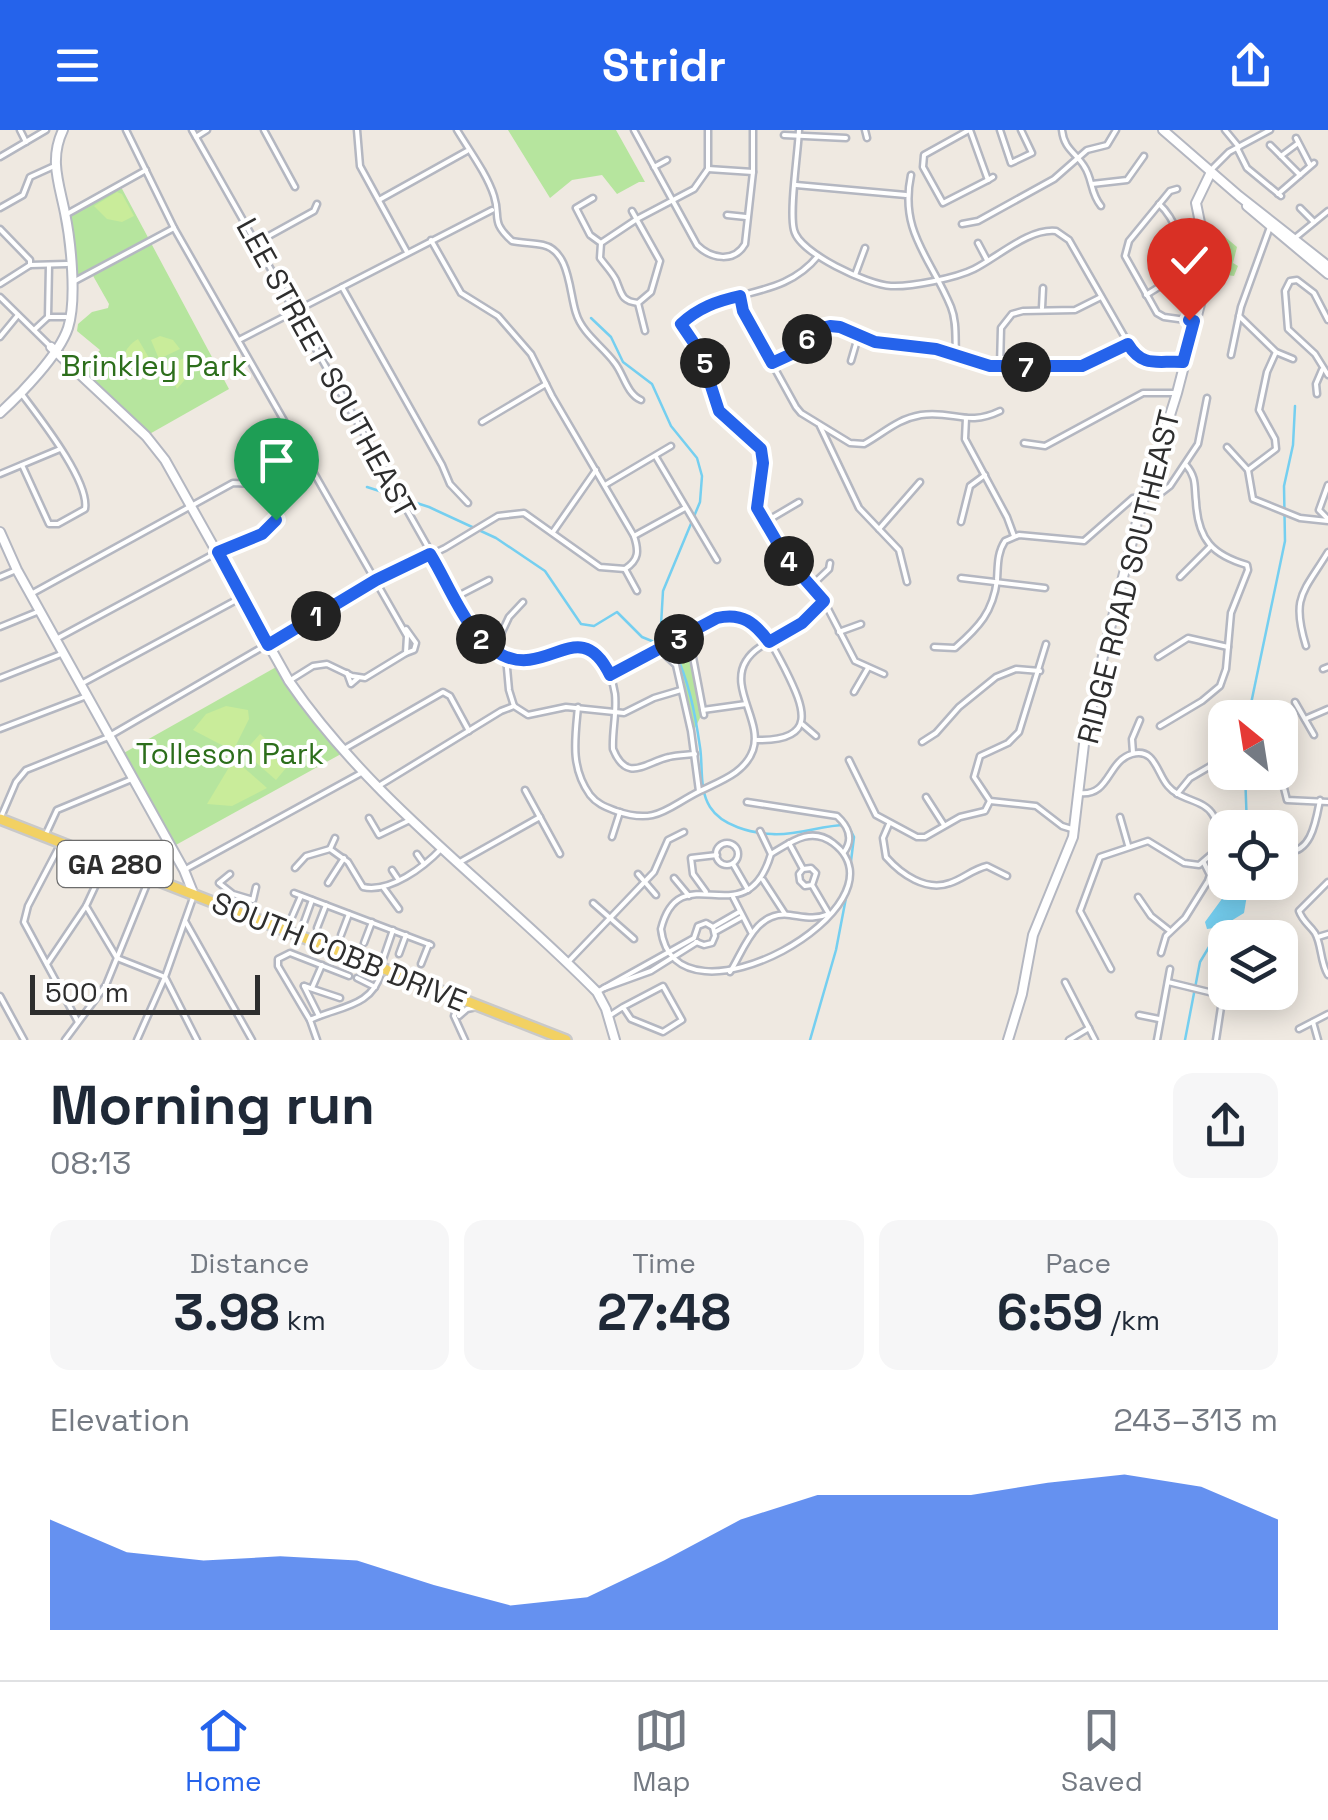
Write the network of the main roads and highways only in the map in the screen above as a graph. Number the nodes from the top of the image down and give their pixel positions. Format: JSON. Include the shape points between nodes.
{"nodes":[{"id":1,"x":0,"y":819,"type":"edge"},
{"id":2,"x":566,"y":1040,"type":"edge"}],
"edges":[{"from":1,"to":2,"type":"main road","name":"SOUTH COBB DRIVE","number":"GA 280"}]}
